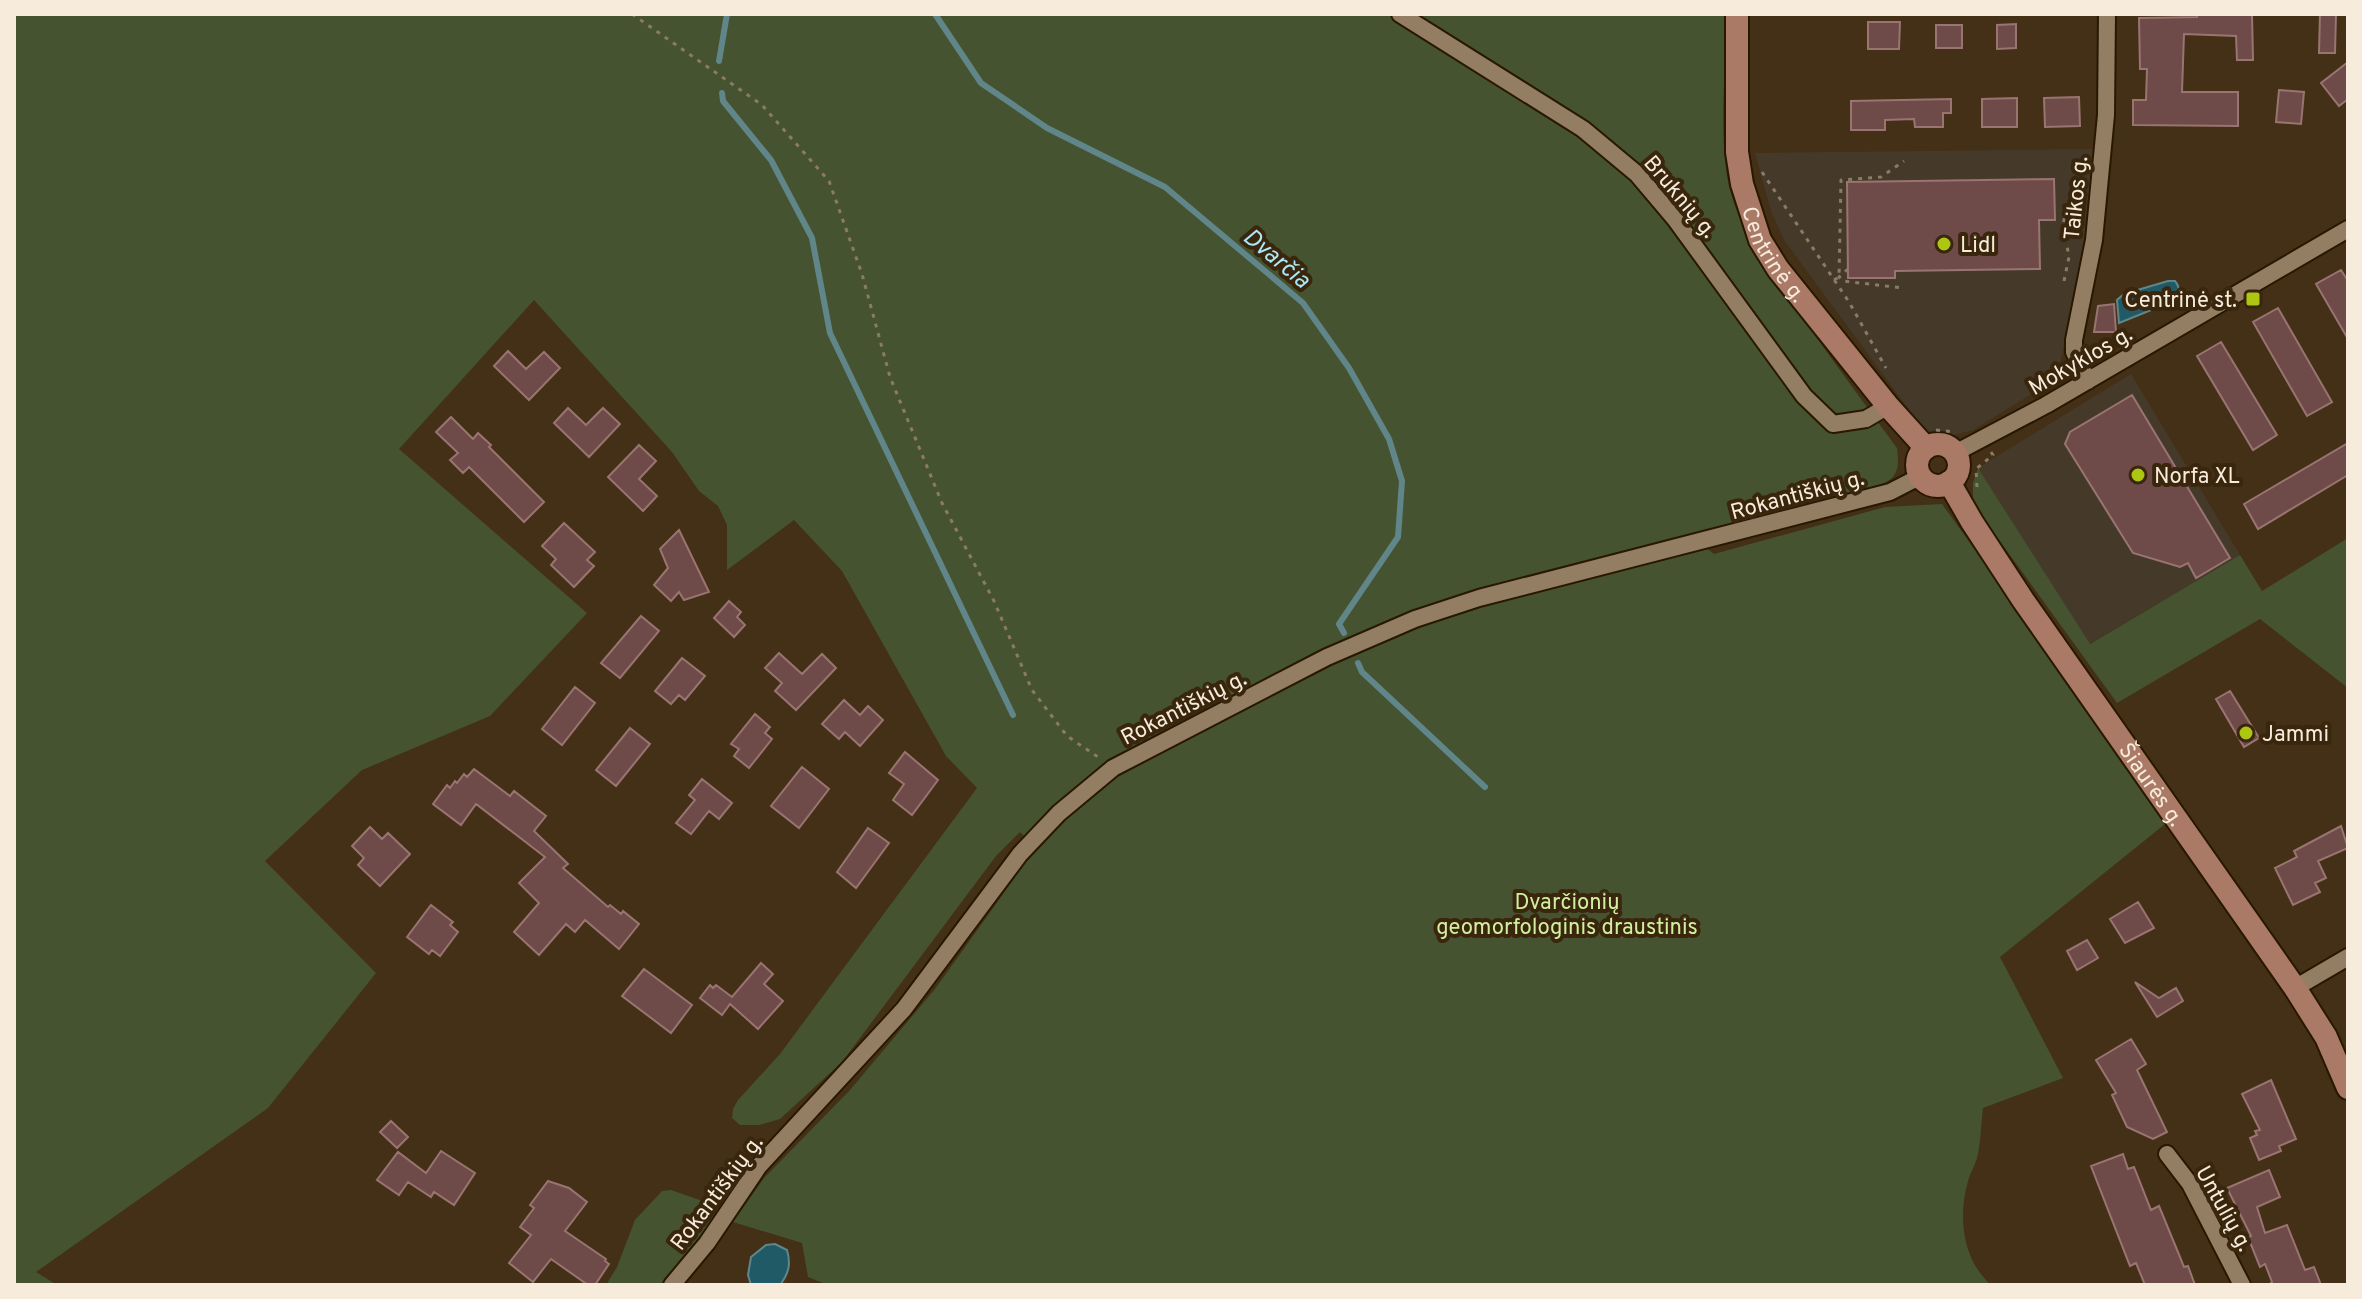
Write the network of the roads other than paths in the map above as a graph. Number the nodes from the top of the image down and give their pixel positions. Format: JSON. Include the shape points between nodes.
{"nodes":[{"id":1,"x":1400,"y":14,"type":"edge"},
{"id":2,"x":1737,"y":14,"type":"edge"},
{"id":3,"x":2107,"y":14,"type":"edge"},
{"id":4,"x":2347,"y":231,"type":"edge"},
{"id":5,"x":2088,"y":381,"type":"junction"},
{"id":6,"x":1888,"y":406,"type":"junction"},
{"id":7,"x":1931,"y":439,"type":"junction"},
{"id":8,"x":1955,"y":453,"type":"junction"},
{"id":9,"x":1921,"y":476,"type":"junction"},
{"id":10,"x":1949,"y":482,"type":"junction"},
{"id":11,"x":2348,"y":957,"type":"edge"},
{"id":12,"x":2295,"y":988,"type":"junction"},
{"id":13,"x":2348,"y":1088,"type":"edge"},
{"id":14,"x":2167,"y":1154,"type":"dead end"},
{"id":15,"x":672,"y":1285,"type":"edge"},
{"id":16,"x":2242,"y":1285,"type":"edge"}],
"edges":[{"from":1,"to":6,"type":"street","name":"Bruknių g.","via":[[1583,129],[1637,174],[1804,396],[1833,424],[1866,419]]},
{"from":2,"to":6,"type":"main road","name":"Centrinė g.","via":[[1737,152],[1760,240]]},
{"from":3,"to":5,"type":"street","name":"Taikos g.","via":[[2106,115],[2094,240],[2074,340]]},
{"from":4,"to":5,"type":"street","name":"Mokyklos g."},
{"from":5,"to":8,"type":"street","name":"Mokyklos g."},
{"from":6,"to":7,"type":"main road","name":"Centrinė g."},
{"from":7,"to":8,"type":"main road"},
{"from":7,"to":9,"type":"main road","via":[[1918,458]]},
{"from":8,"to":10,"type":"main road","via":[[1958,471]]},
{"from":9,"to":10,"type":"main road","via":[[1936,485]]},
{"from":9,"to":15,"type":"street","name":"Rokantiškių g.","via":[[1890,492],[1415,619],[1327,657],[1113,768],[1020,854],[904,1009],[759,1166]]},
{"from":10,"to":12,"type":"main road","name":"Šiaurės g.","via":[[2023,600]]},
{"from":11,"to":12,"type":"street"},
{"from":12,"to":13,"type":"main road","name":"Šiaurės g.","via":[[2326,1037]]},
{"from":14,"to":16,"type":"street","name":"Untulių g.","via":[[2190,1184]]}]}
